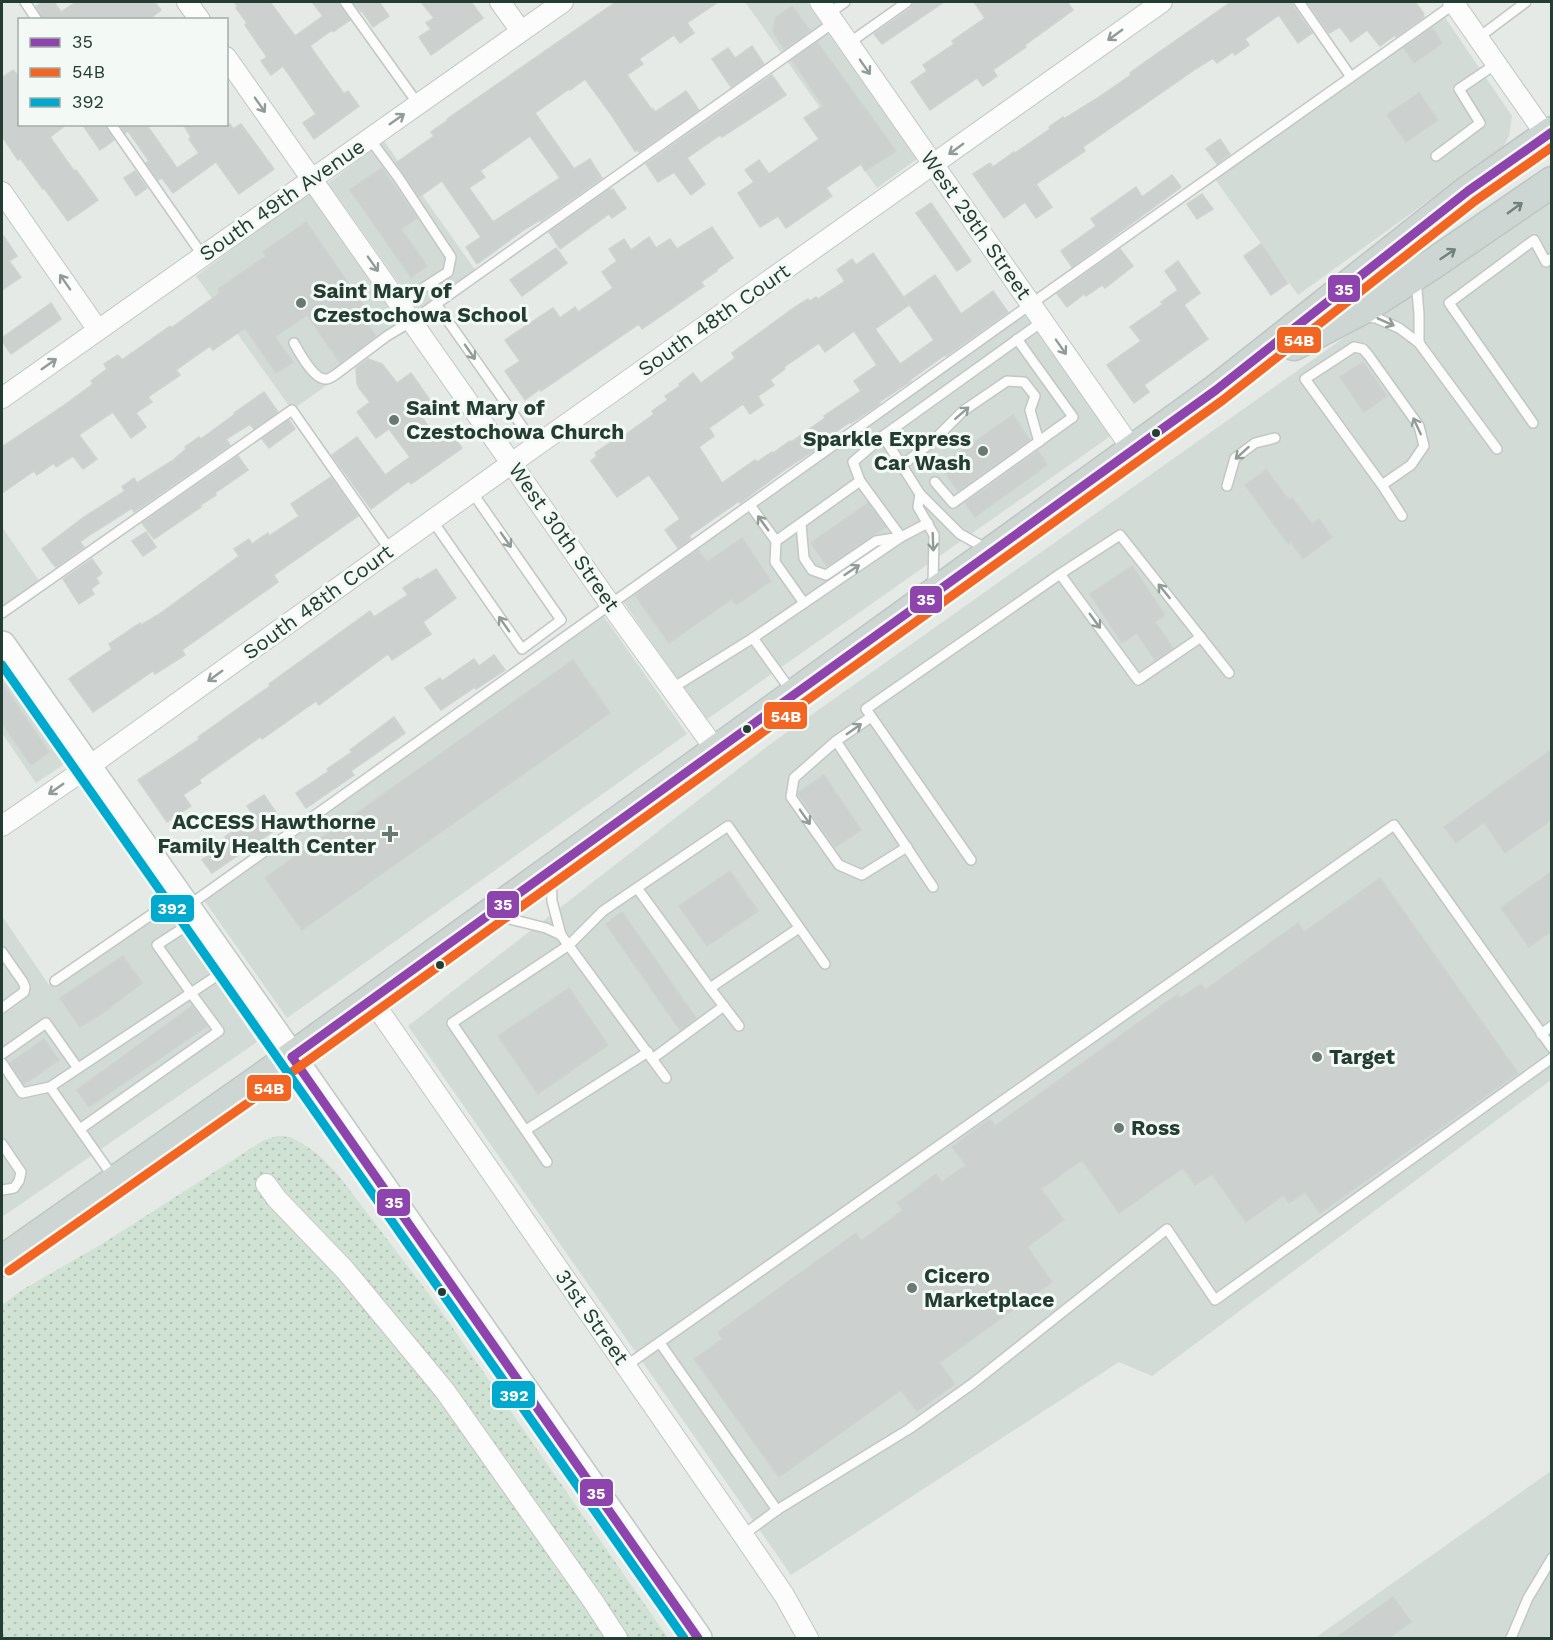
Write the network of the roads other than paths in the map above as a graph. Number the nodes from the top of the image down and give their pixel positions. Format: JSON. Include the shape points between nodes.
{"nodes":[{"id":1,"x":25,"y":2,"type":"edge"},
{"id":2,"x":187,"y":2,"type":"edge"},
{"id":3,"x":345,"y":2,"type":"edge"},
{"id":4,"x":500,"y":2,"type":"edge"},
{"id":5,"x":563,"y":2,"type":"edge"},
{"id":6,"x":845,"y":2,"type":"edge"},
{"id":7,"x":907,"y":2,"type":"edge"},
{"id":8,"x":1162,"y":2,"type":"edge"},
{"id":9,"x":1299,"y":2,"type":"edge"},
{"id":10,"x":1526,"y":2,"type":"edge"},
{"id":11,"x":1454,"y":3,"type":"edge"},
{"id":12,"x":827,"y":13,"type":"edge"},
{"id":13,"x":36,"y":18,"type":"edge"},
{"id":14,"x":199,"y":18,"type":"edge"},
{"id":15,"x":521,"y":31,"type":"junction"},
{"id":16,"x":1478,"y":38,"type":"junction"},
{"id":17,"x":849,"y":44,"type":"junction"},
{"id":18,"x":228,"y":60,"type":"edge"},
{"id":19,"x":1496,"y":64,"type":"junction"},
{"id":20,"x":1351,"y":77,"type":"junction"},
{"id":21,"x":418,"y":104,"type":"junction"},
{"id":22,"x":112,"y":126,"type":"edge"},
{"id":23,"x":1549,"y":133,"type":"edge"},
{"id":24,"x":369,"y":138,"type":"junction"},
{"id":25,"x":1436,"y":156,"type":"dead end"},
{"id":26,"x":934,"y":165,"type":"junction"},
{"id":27,"x":313,"y":178,"type":"junction"},
{"id":28,"x":1551,"y":182,"type":"edge"},
{"id":29,"x":2,"y":192,"type":"edge"},
{"id":30,"x":203,"y":256,"type":"junction"},
{"id":31,"x":1551,"y":258,"type":"edge"},
{"id":32,"x":1419,"y":273,"type":"junction"},
{"id":33,"x":400,"y":303,"type":"junction"},
{"id":34,"x":436,"y":304,"type":"junction"},
{"id":35,"x":1031,"y":304,"type":"junction"},
{"id":36,"x":1348,"y":316,"type":"junction"},
{"id":37,"x":412,"y":321,"type":"junction"},
{"id":38,"x":1043,"y":321,"type":"junction"},
{"id":39,"x":98,"y":330,"type":"junction"},
{"id":40,"x":1017,"y":339,"type":"junction"},
{"id":41,"x":294,"y":343,"type":"dead end"},
{"id":42,"x":1419,"y":343,"type":"junction"},
{"id":43,"x":1216,"y":390,"type":"junction"},
{"id":44,"x":2,"y":398,"type":"edge"},
{"id":45,"x":1533,"y":423,"type":"dead end"},
{"id":46,"x":883,"y":436,"type":"junction"},
{"id":47,"x":1275,"y":438,"type":"dead end"},
{"id":48,"x":1039,"y":442,"type":"junction"},
{"id":49,"x":536,"y":446,"type":"junction"},
{"id":50,"x":1132,"y":449,"type":"junction"},
{"id":51,"x":1497,"y":449,"type":"dead end"},
{"id":52,"x":512,"y":463,"type":"junction"},
{"id":53,"x":902,"y":465,"type":"junction"},
{"id":54,"x":860,"y":481,"type":"junction"},
{"id":55,"x":935,"y":482,"type":"dead end"},
{"id":56,"x":1382,"y":485,"type":"junction"},
{"id":57,"x":1227,"y":486,"type":"dead end"},
{"id":58,"x":472,"y":492,"type":"junction"},
{"id":59,"x":920,"y":494,"type":"junction"},
{"id":60,"x":750,"y":505,"type":"junction"},
{"id":61,"x":1402,"y":516,"type":"dead end"},
{"id":62,"x":432,"y":520,"type":"junction"},
{"id":63,"x":928,"y":523,"type":"junction"},
{"id":64,"x":801,"y":524,"type":"junction"},
{"id":65,"x":901,"y":537,"type":"junction"},
{"id":66,"x":776,"y":542,"type":"junction"},
{"id":67,"x":390,"y":550,"type":"junction"},
{"id":68,"x":990,"y":551,"type":"junction"},
{"id":69,"x":1060,"y":574,"type":"junction"},
{"id":70,"x":933,"y":593,"type":"junction"},
{"id":71,"x":804,"y":603,"type":"junction"},
{"id":72,"x":610,"y":604,"type":"junction"},
{"id":73,"x":2,"y":614,"type":"edge"},
{"id":74,"x":546,"y":632,"type":"junction"},
{"id":75,"x":1201,"y":637,"type":"junction"},
{"id":76,"x":753,"y":638,"type":"junction"},
{"id":77,"x":555,"y":644,"type":"junction"},
{"id":78,"x":2,"y":645,"type":"edge"},
{"id":79,"x":1229,"y":673,"type":"dead end"},
{"id":80,"x":671,"y":689,"type":"junction"},
{"id":81,"x":794,"y":694,"type":"junction"},
{"id":82,"x":871,"y":717,"type":"junction"},
{"id":83,"x":836,"y":741,"type":"junction"},
{"id":84,"x":716,"y":750,"type":"junction"},
{"id":85,"x":88,"y":767,"type":"junction"},
{"id":86,"x":2,"y":826,"type":"edge"},
{"id":87,"x":907,"y":847,"type":"junction"},
{"id":88,"x":971,"y":860,"type":"dead end"},
{"id":89,"x":550,"y":870,"type":"junction"},
{"id":90,"x":933,"y":887,"type":"dead end"},
{"id":91,"x":637,"y":888,"type":"junction"},
{"id":92,"x":187,"y":908,"type":"junction"},
{"id":93,"x":489,"y":914,"type":"junction"},
{"id":94,"x":799,"y":928,"type":"junction"},
{"id":95,"x":561,"y":936,"type":"junction"},
{"id":96,"x":569,"y":945,"type":"junction"},
{"id":97,"x":2,"y":952,"type":"edge"},
{"id":98,"x":825,"y":964,"type":"dead end"},
{"id":99,"x":229,"y":967,"type":"junction"},
{"id":100,"x":55,"y":981,"type":"dead end"},
{"id":101,"x":710,"y":988,"type":"junction"},
{"id":102,"x":191,"y":993,"type":"junction"},
{"id":103,"x":371,"y":999,"type":"junction"},
{"id":104,"x":724,"y":1006,"type":"junction"},
{"id":105,"x":2,"y":1008,"type":"edge"},
{"id":106,"x":739,"y":1026,"type":"dead end"},
{"id":107,"x":1551,"y":1026,"type":"edge"},
{"id":108,"x":1541,"y":1034,"type":"junction"},
{"id":109,"x":1551,"y":1048,"type":"edge"},
{"id":110,"x":2,"y":1054,"type":"edge"},
{"id":111,"x":650,"y":1055,"type":"junction"},
{"id":112,"x":292,"y":1057,"type":"junction"},
{"id":113,"x":1551,"y":1058,"type":"edge"},
{"id":114,"x":2,"y":1063,"type":"edge"},
{"id":115,"x":77,"y":1067,"type":"junction"},
{"id":116,"x":5,"y":1075,"type":"edge"},
{"id":117,"x":666,"y":1078,"type":"dead end"},
{"id":118,"x":50,"y":1087,"type":"junction"},
{"id":119,"x":80,"y":1129,"type":"junction"},
{"id":120,"x":525,"y":1130,"type":"junction"},
{"id":121,"x":2,"y":1144,"type":"edge"},
{"id":122,"x":547,"y":1162,"type":"dead end"},
{"id":123,"x":116,"y":1181,"type":"junction"},
{"id":124,"x":266,"y":1184,"type":"dead end"},
{"id":125,"x":2,"y":1190,"type":"edge"},
{"id":126,"x":2,"y":1260,"type":"edge"},
{"id":127,"x":660,"y":1342,"type":"junction"},
{"id":128,"x":626,"y":1366,"type":"junction"},
{"id":129,"x":777,"y":1510,"type":"junction"},
{"id":130,"x":743,"y":1535,"type":"junction"},
{"id":131,"x":1551,"y":1558,"type":"edge"},
{"id":132,"x":617,"y":1638,"type":"edge"},
{"id":133,"x":698,"y":1638,"type":"edge"},
{"id":134,"x":808,"y":1638,"type":"edge"},
{"id":135,"x":1511,"y":1638,"type":"edge"}],
"edges":[{"from":1,"to":13,"type":"lane"},
{"from":2,"to":14,"type":"street"},
{"from":3,"to":21,"type":"lane"},
{"from":4,"to":15,"type":"street"},
{"from":5,"to":15,"type":"street","name":"South 49th Avenue"},
{"from":6,"to":12,"type":"lane"},
{"from":7,"to":17,"type":"lane"},
{"from":8,"to":26,"type":"street","name":"South 48th Court","one_way":true},
{"from":9,"to":20,"type":"lane"},
{"from":10,"to":16,"type":"lane"},
{"from":11,"to":16,"type":"street"},
{"from":11,"to":20,"type":"lane"},
{"from":12,"to":17,"type":"street","name":"West 29th Street"},
{"from":12,"to":34,"type":"lane"},
{"from":15,"to":21,"type":"street","name":"South 49th Avenue"},
{"from":16,"to":19,"type":"street"},
{"from":17,"to":26,"type":"street","name":"West 29th Street","one_way":true},
{"from":18,"to":27,"type":"street","name":"West 30th Street","one_way":true},
{"from":19,"to":23,"type":"street"},
{"from":19,"to":25,"type":"lane","via":[[1459,89],[1480,123]]},
{"from":20,"to":35,"type":"lane"},
{"from":24,"to":21,"type":"street","name":"South 49th Avenue","one_way":true},
{"from":22,"to":30,"type":"lane"},
{"from":23,"to":43,"type":"main road","via":[[1468,191]]},
{"from":24,"to":27,"type":"street","name":"South 49th Avenue"},
{"from":24,"to":33,"type":"lane","via":[[452,257],[448,272]]},
{"from":26,"to":35,"type":"street","name":"West 29th Street"},
{"from":26,"to":49,"type":"street","name":"South 48th Court"},
{"from":27,"to":30,"type":"street","name":"South 49th Avenue"},
{"from":27,"to":33,"type":"street","name":"West 30th Street","one_way":true},
{"from":32,"to":28,"type":"main road","one_way":true},
{"from":39,"to":29,"type":"street","one_way":true},
{"from":30,"to":39,"type":"street","name":"South 49th Avenue"},
{"from":31,"to":45,"type":"lane","via":[[1546,262],[1534,240],[1449,303]]},
{"from":32,"to":36,"type":"main road"},
{"from":32,"to":42,"type":"lane"},
{"from":33,"to":37,"type":"street","name":"West 30th Street"},
{"from":34,"to":37,"type":"lane"},
{"from":34,"to":49,"type":"lane","one_way":true},
{"from":35,"to":38,"type":"street","name":"West 29th Street"},
{"from":35,"to":60,"type":"lane"},
{"from":36,"to":42,"type":"lane","one_way":true,"via":[[1376,318],[1400,328]]},
{"from":36,"to":43,"type":"main road"},
{"from":37,"to":41,"type":"lane","via":[[323,380],[309,368]]},
{"from":37,"to":52,"type":"street","name":"West 30th Street"},
{"from":38,"to":40,"type":"lane"},
{"from":38,"to":50,"type":"street","name":"West 29th Street","one_way":true},
{"from":44,"to":39,"type":"street","name":"South 49th Avenue","one_way":true},
{"from":40,"to":46,"type":"lane"},
{"from":40,"to":48,"type":"lane","via":[[1073,417]]},
{"from":42,"to":51,"type":"lane"},
{"from":43,"to":50,"type":"main road"},
{"from":46,"to":53,"type":"lane"},
{"from":46,"to":54,"type":"lane","via":[[853,462]]},
{"from":47,"to":57,"type":"lane","one_way":true,"via":[[1255,443],[1235,458]]},
{"from":53,"to":48,"type":"lane","one_way":true,"via":[[963,411],[1007,381],[1024,382],[1035,396],[1030,410]]},
{"from":48,"to":55,"type":"lane","via":[[953,503]]},
{"from":49,"to":52,"type":"street","name":"South 48th Court"},
{"from":50,"to":68,"type":"main road"},
{"from":52,"to":58,"type":"street","name":"South 48th Court"},
{"from":52,"to":72,"type":"street","name":"West 30th Street"},
{"from":53,"to":59,"type":"lane"},
{"from":54,"to":64,"type":"lane"},
{"from":54,"to":65,"type":"lane"},
{"from":56,"to":56,"type":"lane","one_way":true,"via":[[1411,465],[1424,446],[1419,426],[1369,356],[1363,349],[1351,348],[1305,379]]},
{"from":56,"to":61,"type":"lane"},
{"from":58,"to":62,"type":"street","name":"South 48th Court"},
{"from":58,"to":74,"type":"lane","one_way":true,"via":[[561,620]]},
{"from":59,"to":63,"type":"lane","via":[[918,507]]},
{"from":59,"to":68,"type":"lane","via":[[960,534]]},
{"from":66,"to":60,"type":"lane","one_way":true},
{"from":60,"to":72,"type":"lane"},
{"from":62,"to":67,"type":"street","name":"South 48th Court"},
{"from":74,"to":62,"type":"lane","one_way":true,"via":[[522,649]]},
{"from":63,"to":65,"type":"lane"},
{"from":63,"to":70,"type":"lane","one_way":true,"via":[[934,535]]},
{"from":64,"to":65,"type":"lane","via":[[804,558],[812,570],[826,575],[876,541]]},
{"from":64,"to":66,"type":"lane"},
{"from":71,"to":65,"type":"lane","one_way":true},
{"from":66,"to":71,"type":"lane","via":[[775,562]]},
{"from":67,"to":73,"type":"lane","via":[[292,410]]},
{"from":67,"to":85,"type":"street","name":"South 48th Court","one_way":true},
{"from":68,"to":70,"type":"main road"},
{"from":75,"to":69,"type":"lane","one_way":true,"via":[[1120,535]]},
{"from":69,"to":75,"type":"lane","one_way":true,"via":[[1138,680]]},
{"from":69,"to":82,"type":"lane","via":[[866,709]]},
{"from":70,"to":81,"type":"main road"},
{"from":71,"to":76,"type":"lane"},
{"from":72,"to":77,"type":"lane"},
{"from":72,"to":80,"type":"street","name":"West 30th Street"},
{"from":74,"to":77,"type":"lane"},
{"from":75,"to":79,"type":"lane"},
{"from":76,"to":80,"type":"lane"},
{"from":76,"to":81,"type":"lane"},
{"from":77,"to":92,"type":"lane"},
{"from":78,"to":85,"type":"main road"},
{"from":80,"to":84,"type":"street","name":"West 30th Street"},
{"from":81,"to":84,"type":"main road"},
{"from":83,"to":82,"type":"lane","one_way":true},
{"from":82,"to":88,"type":"lane"},
{"from":83,"to":87,"type":"lane"},
{"from":83,"to":87,"type":"lane","one_way":true,"via":[[794,778],[791,796],[839,865],[862,875]]},
{"from":84,"to":89,"type":"main road"},
{"from":85,"to":86,"type":"street","name":"South 48th Court","one_way":true},
{"from":85,"to":92,"type":"main road"},
{"from":87,"to":90,"type":"lane"},
{"from":89,"to":93,"type":"main road"},
{"from":89,"to":95,"type":"lane","via":[[552,902]]},
{"from":91,"to":94,"type":"lane","via":[[728,826]]},
{"from":91,"to":96,"type":"lane","via":[[603,911]]},
{"from":91,"to":101,"type":"lane"},
{"from":92,"to":99,"type":"main road"},
{"from":92,"to":100,"type":"lane"},
{"from":92,"to":102,"type":"lane","via":[[157,945]]},
{"from":93,"to":95,"type":"lane","via":[[546,928]]},
{"from":93,"to":103,"type":"main road"},
{"from":94,"to":98,"type":"lane"},
{"from":94,"to":101,"type":"lane"},
{"from":95,"to":96,"type":"lane"},
{"from":96,"to":111,"type":"lane"},
{"from":96,"to":120,"type":"lane","via":[[452,1023]]},
{"from":97,"to":105,"type":"lane","via":[[25,987],[24,992]]},
{"from":99,"to":102,"type":"lane"},
{"from":99,"to":112,"type":"main road"},
{"from":101,"to":104,"type":"lane"},
{"from":102,"to":115,"type":"lane"},
{"from":102,"to":119,"type":"lane","via":[[219,1031]]},
{"from":103,"to":112,"type":"main road"},
{"from":103,"to":128,"type":"street","name":"31st Street"},
{"from":104,"to":106,"type":"lane"},
{"from":104,"to":111,"type":"lane"},
{"from":107,"to":108,"type":"lane"},
{"from":108,"to":109,"type":"lane"},
{"from":108,"to":127,"type":"lane","via":[[1394,825]]},
{"from":110,"to":115,"type":"lane","via":[[46,1023]]},
{"from":111,"to":117,"type":"lane"},
{"from":111,"to":120,"type":"lane"},
{"from":112,"to":123,"type":"main road"},
{"from":112,"to":133,"type":"main road"},
{"from":113,"to":129,"type":"lane","via":[[1215,1300],[1167,1229],[963,1391]]},
{"from":114,"to":116,"type":"lane"},
{"from":115,"to":118,"type":"lane"},
{"from":116,"to":118,"type":"lane","via":[[22,1093]]},
{"from":118,"to":119,"type":"lane"},
{"from":119,"to":123,"type":"lane"},
{"from":120,"to":122,"type":"lane"},
{"from":121,"to":125,"type":"lane","via":[[21,1172],[14,1188]]},
{"from":123,"to":126,"type":"main road"},
{"from":124,"to":132,"type":"street","via":[[345,1270],[446,1391]]},
{"from":127,"to":128,"type":"lane"},
{"from":127,"to":129,"type":"lane"},
{"from":128,"to":130,"type":"street","name":"31st Street"},
{"from":129,"to":130,"type":"lane"},
{"from":130,"to":134,"type":"street","name":"31st Street"},
{"from":131,"to":135,"type":"lane"}]}
